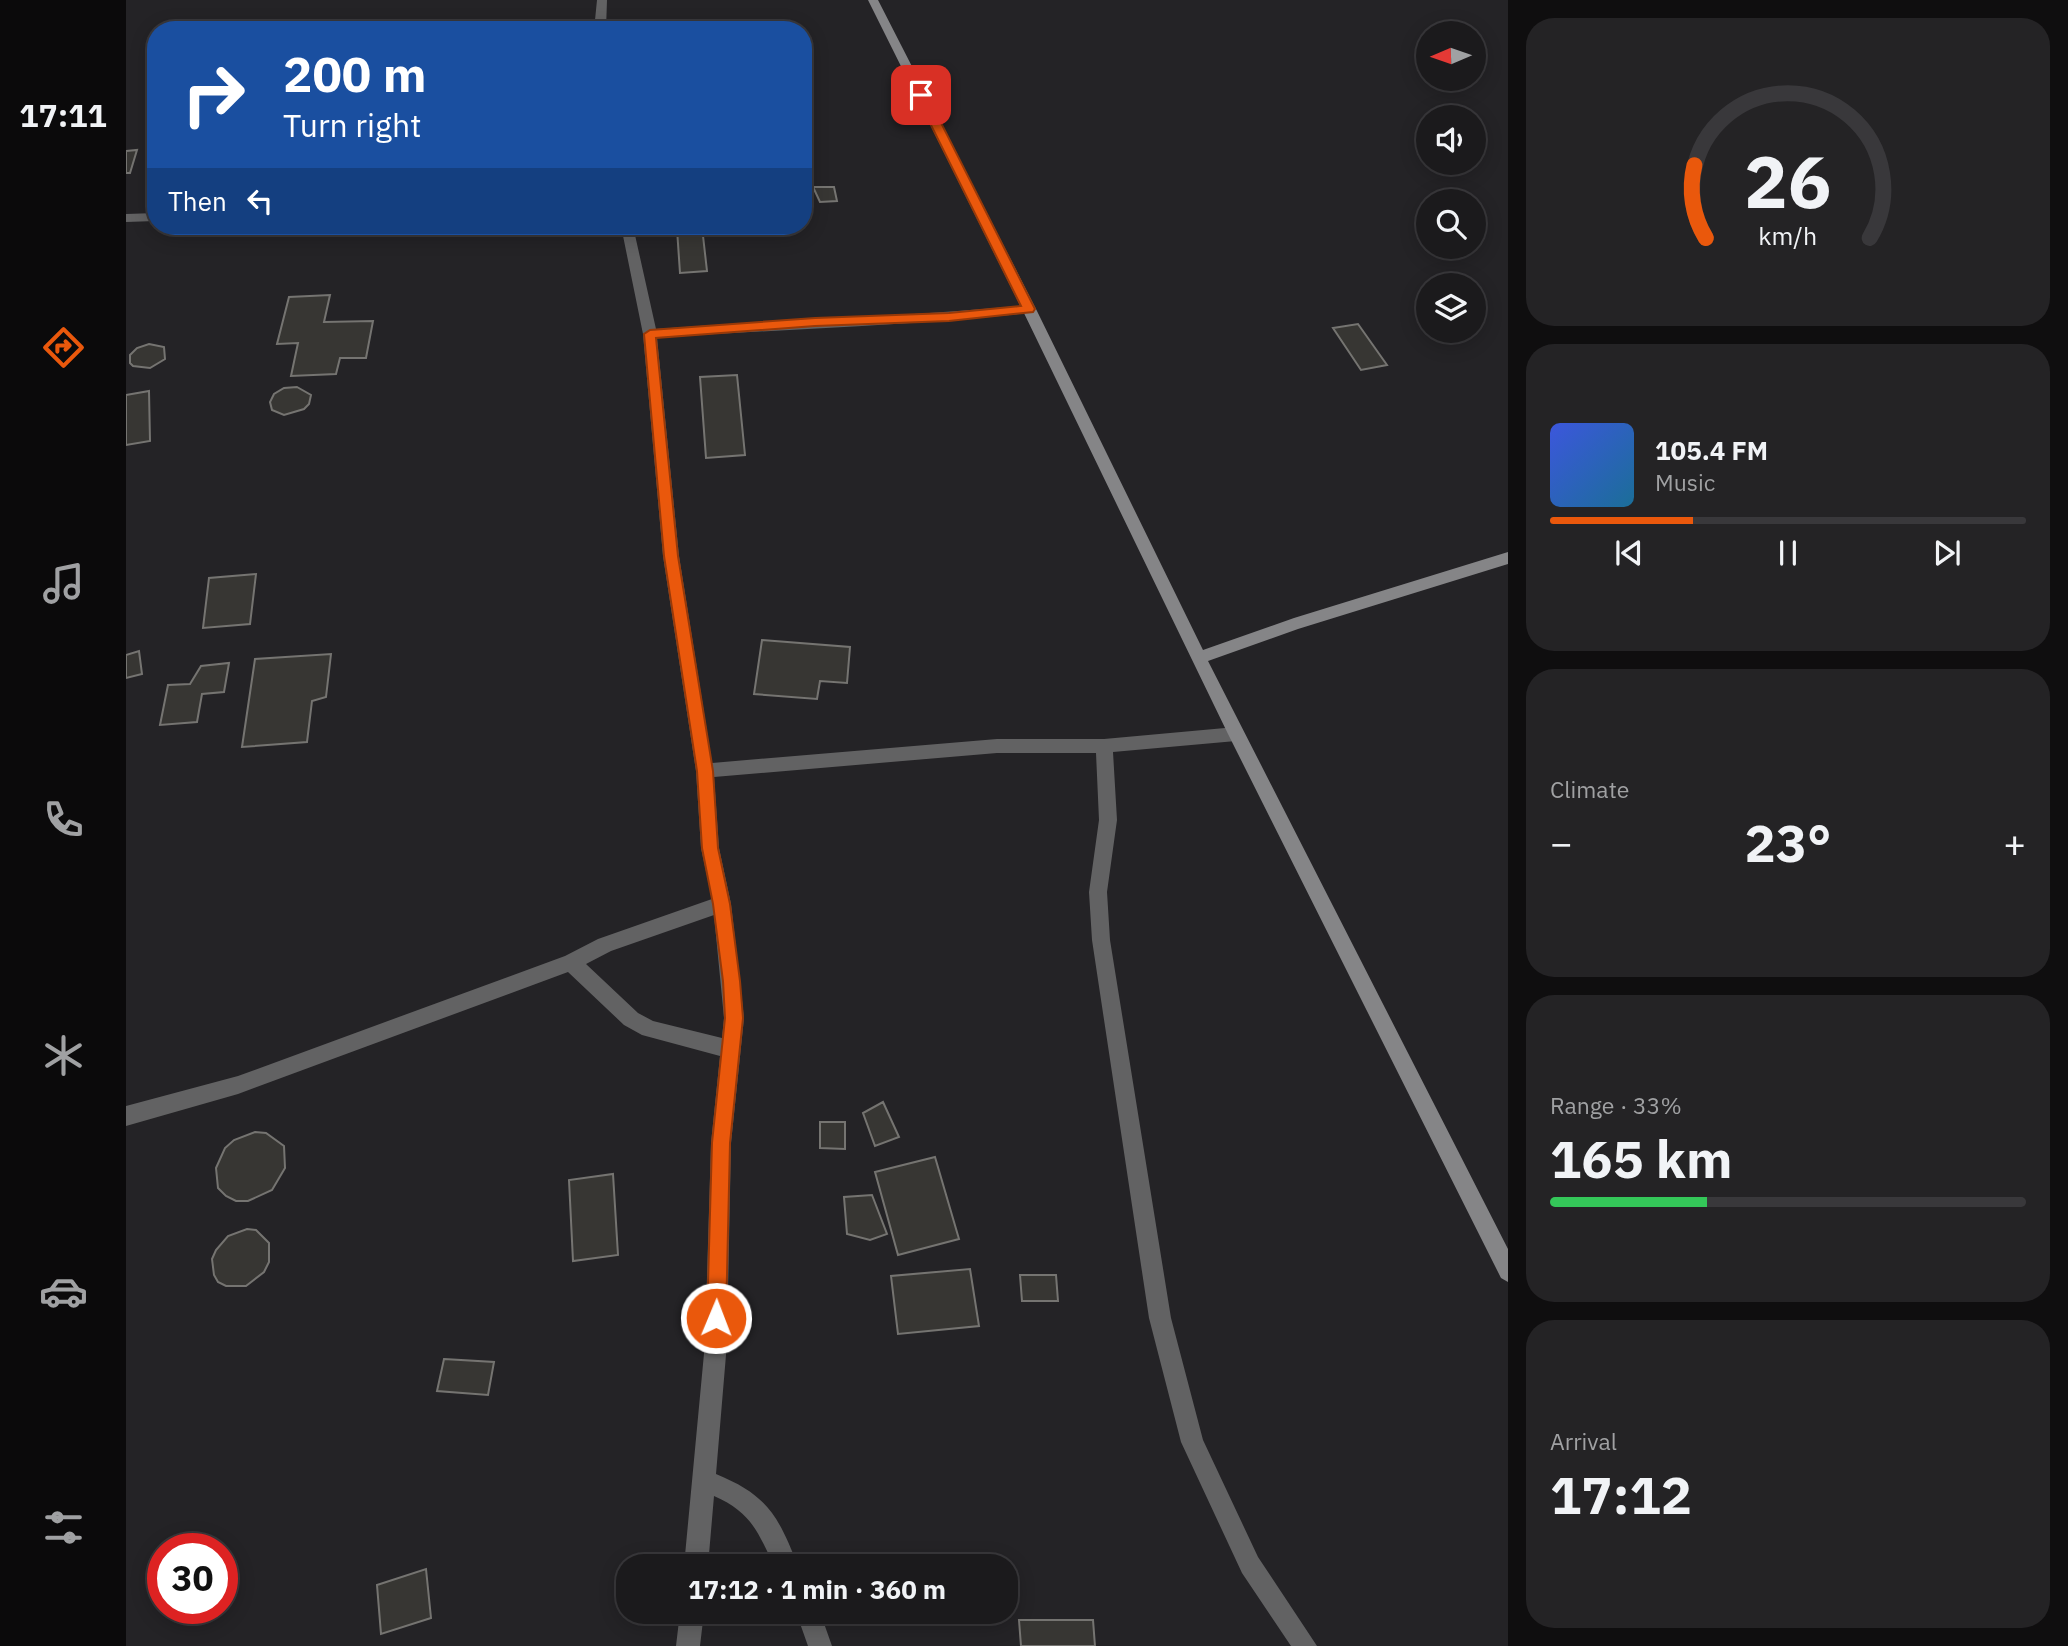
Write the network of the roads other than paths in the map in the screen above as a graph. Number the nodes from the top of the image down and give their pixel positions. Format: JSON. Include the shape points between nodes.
{"nodes":[{"id":1,"x":602,"y":0,"type":"edge"},
{"id":2,"x":873,"y":0,"type":"edge"},
{"id":3,"x":601,"y":21,"type":"edge"},
{"id":4,"x":147,"y":217,"type":"edge"},
{"id":5,"x":126,"y":218,"type":"edge"},
{"id":6,"x":629,"y":235,"type":"edge"},
{"id":7,"x":1029,"y":309,"type":"junction"},
{"id":8,"x":650,"y":334,"type":"junction"},
{"id":9,"x":1508,"y":558,"type":"edge"},
{"id":10,"x":1201,"y":657,"type":"junction"},
{"id":11,"x":1236,"y":734,"type":"junction"},
{"id":12,"x":1104,"y":747,"type":"junction"},
{"id":13,"x":705,"y":771,"type":"junction"},
{"id":14,"x":722,"y":904,"type":"junction"},
{"id":15,"x":571,"y":962,"type":"junction"},
{"id":16,"x":731,"y":1049,"type":"junction"},
{"id":17,"x":126,"y":1116,"type":"edge"},
{"id":18,"x":1508,"y":1271,"type":"edge"},
{"id":19,"x":705,"y":1481,"type":"junction"},
{"id":20,"x":697,"y":1554,"type":"edge"},
{"id":21,"x":780,"y":1554,"type":"edge"},
{"id":22,"x":691,"y":1624,"type":"edge"},
{"id":23,"x":812,"y":1624,"type":"edge"},
{"id":24,"x":688,"y":1646,"type":"edge"},
{"id":25,"x":820,"y":1646,"type":"edge"},
{"id":26,"x":1304,"y":1646,"type":"edge"}],
"edges":[{"from":1,"to":3,"type":"street"},
{"from":2,"to":7,"type":"main road"},
{"from":4,"to":5,"type":"street"},
{"from":6,"to":8,"type":"street"},
{"from":7,"to":8,"type":"street"},
{"from":7,"to":10,"type":"main road"},
{"from":8,"to":13,"type":"street","via":[[671,556]]},
{"from":9,"to":10,"type":"main road"},
{"from":10,"to":11,"type":"main road"},
{"from":11,"to":12,"type":"street"},
{"from":11,"to":18,"type":"main road"},
{"from":12,"to":13,"type":"street","via":[[997,746]]},
{"from":12,"to":26,"type":"street","via":[[1108,820],[1098,892],[1101,940],[1160,1318],[1192,1442],[1250,1564]]},
{"from":13,"to":14,"type":"street","via":[[710,848]]},
{"from":14,"to":15,"type":"street","via":[[605,945]]},
{"from":14,"to":16,"type":"street","via":[[732,981]]},
{"from":15,"to":16,"type":"street","via":[[649,1029]]},
{"from":15,"to":17,"type":"street","via":[[238,1085]]},
{"from":16,"to":19,"type":"street","via":[[721,1143],[716,1343]]},
{"from":19,"to":20,"type":"street"},
{"from":19,"to":21,"type":"street","via":[[734,1493],[762,1516]]},
{"from":22,"to":24,"type":"street"},
{"from":23,"to":25,"type":"street"}]}
